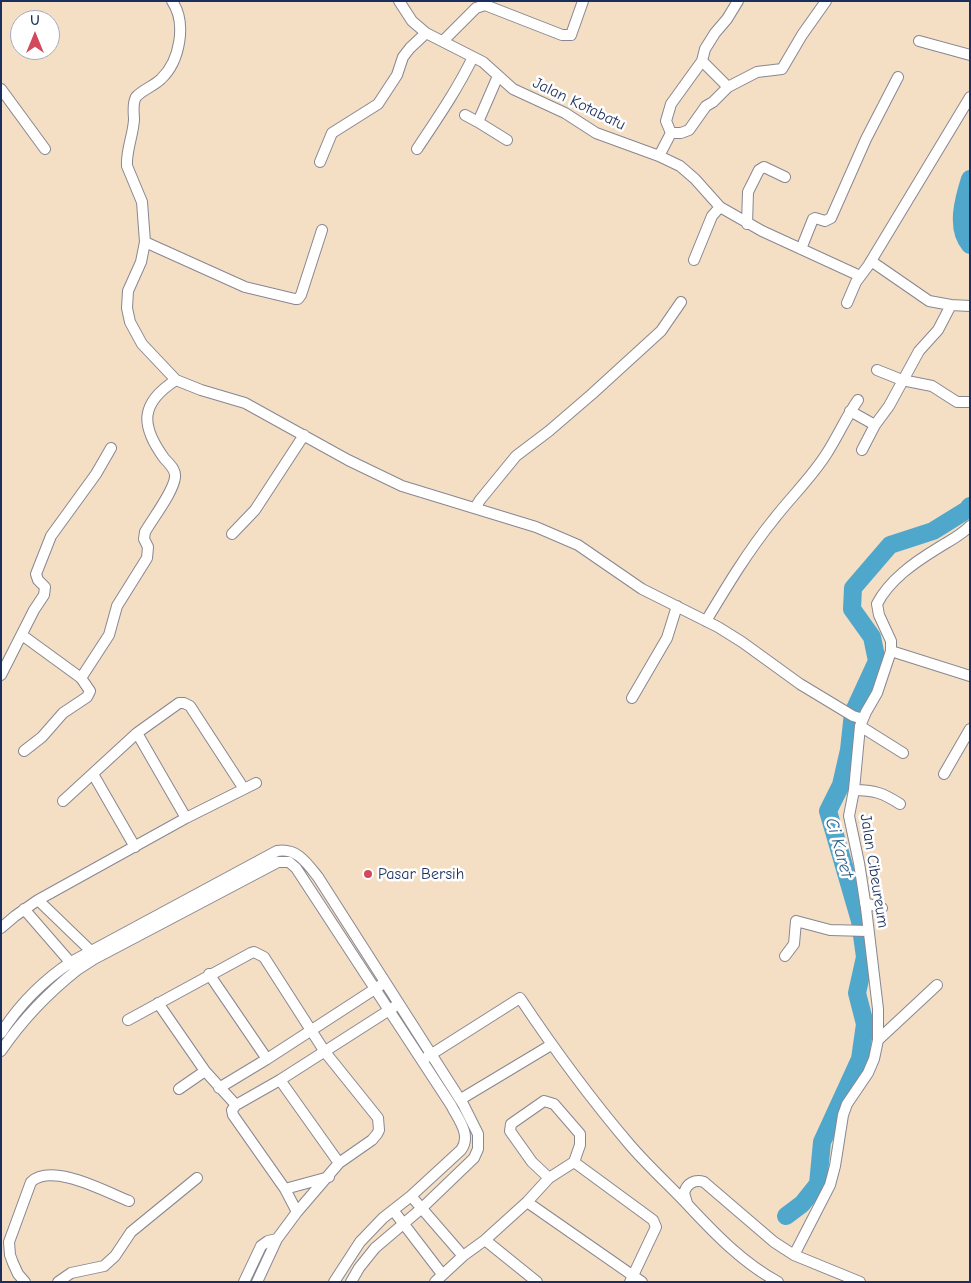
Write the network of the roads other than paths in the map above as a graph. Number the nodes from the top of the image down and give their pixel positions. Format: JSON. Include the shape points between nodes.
{"nodes":[{"id":1,"x":172,"y":1,"type":"edge"},
{"id":2,"x":399,"y":1,"type":"edge"},
{"id":3,"x":583,"y":1,"type":"edge"},
{"id":4,"x":738,"y":1,"type":"edge"},
{"id":5,"x":826,"y":1,"type":"edge"},
{"id":6,"x":426,"y":33,"type":"junction"},
{"id":7,"x":443,"y":41,"type":"junction"},
{"id":8,"x":919,"y":41,"type":"dead end"},
{"id":9,"x":970,"y":54,"type":"edge"},
{"id":10,"x":473,"y":57,"type":"junction"},
{"id":11,"x":702,"y":60,"type":"junction"},
{"id":12,"x":498,"y":76,"type":"junction"},
{"id":13,"x":898,"y":77,"type":"dead end"},
{"id":14,"x":728,"y":87,"type":"junction"},
{"id":15,"x":1,"y":88,"type":"edge"},
{"id":16,"x":970,"y":97,"type":"edge"},
{"id":17,"x":466,"y":115,"type":"dead end"},
{"id":18,"x":478,"y":122,"type":"junction"},
{"id":19,"x":671,"y":133,"type":"junction"},
{"id":20,"x":506,"y":140,"type":"dead end"},
{"id":21,"x":45,"y":149,"type":"dead end"},
{"id":22,"x":417,"y":149,"type":"dead end"},
{"id":23,"x":659,"y":156,"type":"junction"},
{"id":24,"x":320,"y":162,"type":"dead end"},
{"id":25,"x":785,"y":177,"type":"dead end"},
{"id":26,"x":720,"y":207,"type":"junction"},
{"id":27,"x":747,"y":224,"type":"junction"},
{"id":28,"x":322,"y":230,"type":"dead end"},
{"id":29,"x":145,"y":242,"type":"junction"},
{"id":30,"x":801,"y":249,"type":"junction"},
{"id":31,"x":694,"y":260,"type":"dead end"},
{"id":32,"x":871,"y":261,"type":"junction"},
{"id":33,"x":860,"y":276,"type":"junction"},
{"id":34,"x":681,"y":302,"type":"dead end"},
{"id":35,"x":847,"y":303,"type":"dead end"},
{"id":36,"x":951,"y":305,"type":"junction"},
{"id":37,"x":970,"y":306,"type":"edge"},
{"id":38,"x":877,"y":370,"type":"dead end"},
{"id":39,"x":176,"y":380,"type":"junction"},
{"id":40,"x":902,"y":380,"type":"junction"},
{"id":41,"x":858,"y":400,"type":"dead end"},
{"id":42,"x":970,"y":402,"type":"edge"},
{"id":43,"x":850,"y":411,"type":"junction"},
{"id":44,"x":875,"y":425,"type":"junction"},
{"id":45,"x":304,"y":434,"type":"junction"},
{"id":46,"x":111,"y":448,"type":"dead end"},
{"id":47,"x":862,"y":450,"type":"dead end"},
{"id":48,"x":475,"y":508,"type":"junction"},
{"id":49,"x":970,"y":526,"type":"edge"},
{"id":50,"x":232,"y":534,"type":"dead end"},
{"id":51,"x":678,"y":606,"type":"junction"},
{"id":52,"x":706,"y":621,"type":"junction"},
{"id":53,"x":22,"y":636,"type":"junction"},
{"id":54,"x":892,"y":651,"type":"junction"},
{"id":55,"x":1,"y":675,"type":"edge"},
{"id":56,"x":970,"y":676,"type":"edge"},
{"id":57,"x":81,"y":678,"type":"junction"},
{"id":58,"x":632,"y":698,"type":"dead end"},
{"id":59,"x":856,"y":719,"type":"junction"},
{"id":60,"x":970,"y":729,"type":"edge"},
{"id":61,"x":137,"y":732,"type":"junction"},
{"id":62,"x":24,"y":751,"type":"dead end"},
{"id":63,"x":903,"y":754,"type":"dead end"},
{"id":64,"x":93,"y":774,"type":"junction"},
{"id":65,"x":944,"y":774,"type":"dead end"},
{"id":66,"x":256,"y":783,"type":"dead end"},
{"id":67,"x":244,"y":789,"type":"junction"},
{"id":68,"x":854,"y":790,"type":"junction"},
{"id":69,"x":63,"y":800,"type":"dead end"},
{"id":70,"x":900,"y":804,"type":"dead end"},
{"id":71,"x":186,"y":818,"type":"junction"},
{"id":72,"x":135,"y":846,"type":"junction"},
{"id":73,"x":38,"y":900,"type":"junction"},
{"id":74,"x":865,"y":903,"type":"junction"},
{"id":75,"x":882,"y":908,"type":"dead end"},
{"id":76,"x":24,"y":909,"type":"junction"},
{"id":77,"x":1,"y":928,"type":"edge"},
{"id":78,"x":862,"y":931,"type":"junction"},
{"id":79,"x":94,"y":954,"type":"junction"},
{"id":80,"x":785,"y":956,"type":"dead end"},
{"id":81,"x":74,"y":966,"type":"junction"},
{"id":82,"x":209,"y":974,"type":"junction"},
{"id":83,"x":386,"y":982,"type":"junction"},
{"id":84,"x":937,"y":985,"type":"dead end"},
{"id":85,"x":376,"y":990,"type":"junction"},
{"id":86,"x":158,"y":1003,"type":"junction"},
{"id":87,"x":399,"y":1003,"type":"junction"},
{"id":88,"x":389,"y":1010,"type":"junction"},
{"id":89,"x":128,"y":1020,"type":"dead end"},
{"id":90,"x":310,"y":1030,"type":"junction"},
{"id":91,"x":1,"y":1033,"type":"edge"},
{"id":92,"x":878,"y":1040,"type":"junction"},
{"id":93,"x":551,"y":1045,"type":"junction"},
{"id":94,"x":1,"y":1051,"type":"edge"},
{"id":95,"x":325,"y":1052,"type":"junction"},
{"id":96,"x":433,"y":1054,"type":"junction"},
{"id":97,"x":267,"y":1060,"type":"junction"},
{"id":98,"x":422,"y":1060,"type":"junction"},
{"id":99,"x":205,"y":1071,"type":"junction"},
{"id":100,"x":280,"y":1080,"type":"junction"},
{"id":101,"x":219,"y":1088,"type":"junction"},
{"id":102,"x":179,"y":1089,"type":"dead end"},
{"id":103,"x":460,"y":1099,"type":"junction"},
{"id":104,"x":236,"y":1105,"type":"junction"},
{"id":105,"x":574,"y":1162,"type":"junction"},
{"id":106,"x":339,"y":1163,"type":"junction"},
{"id":107,"x":328,"y":1177,"type":"junction"},
{"id":108,"x":197,"y":1178,"type":"dead end"},
{"id":109,"x":549,"y":1178,"type":"junction"},
{"id":110,"x":666,"y":1183,"type":"junction"},
{"id":111,"x":688,"y":1185,"type":"junction"},
{"id":112,"x":285,"y":1189,"type":"junction"},
{"id":113,"x":411,"y":1196,"type":"junction"},
{"id":114,"x":129,"y":1201,"type":"dead end"},
{"id":115,"x":527,"y":1202,"type":"junction"},
{"id":116,"x":688,"y":1204,"type":"junction"},
{"id":117,"x":422,"y":1208,"type":"junction"},
{"id":118,"x":393,"y":1210,"type":"junction"},
{"id":119,"x":297,"y":1212,"type":"junction"},
{"id":120,"x":404,"y":1223,"type":"junction"},
{"id":121,"x":277,"y":1239,"type":"junction"},
{"id":122,"x":5,"y":1240,"type":"edge"},
{"id":123,"x":485,"y":1240,"type":"junction"},
{"id":124,"x":794,"y":1255,"type":"junction"},
{"id":125,"x":463,"y":1256,"type":"junction"},
{"id":126,"x":438,"y":1278,"type":"edge"},
{"id":127,"x":635,"y":1280,"type":"edge"},
{"id":128,"x":24,"y":1282,"type":"edge"},
{"id":129,"x":58,"y":1282,"type":"edge"},
{"id":130,"x":244,"y":1282,"type":"edge"},
{"id":131,"x":257,"y":1282,"type":"edge"},
{"id":132,"x":334,"y":1282,"type":"edge"},
{"id":133,"x":350,"y":1282,"type":"edge"},
{"id":134,"x":537,"y":1282,"type":"edge"},
{"id":135,"x":778,"y":1282,"type":"edge"},
{"id":136,"x":860,"y":1282,"type":"edge"}],
"edges":[{"from":1,"to":29,"type":"street","via":[[180,19],[176,54],[160,80],[136,97],[127,154],[127,166],[142,202]]},
{"from":2,"to":6,"type":"street","name":"Jalan Kotabatu","via":[[412,21]]},
{"from":3,"to":7,"type":"street","via":[[571,35],[562,35],[485,5],[476,8]]},
{"from":4,"to":11,"type":"street","via":[[705,49]]},
{"from":5,"to":14,"type":"street","via":[[782,69],[757,72]]},
{"from":6,"to":7,"type":"street","name":"Jalan Kotabatu"},
{"from":6,"to":24,"type":"street","via":[[403,58],[397,75],[378,104],[332,133]]},
{"from":7,"to":10,"type":"street","name":"Jalan Kotabatu"},
{"from":8,"to":9,"type":"street"},
{"from":10,"to":12,"type":"street","name":"Jalan Kotabatu"},
{"from":10,"to":22,"type":"street","via":[[447,105]]},
{"from":11,"to":14,"type":"street"},
{"from":11,"to":19,"type":"street","via":[[668,109],[666,121]]},
{"from":12,"to":18,"type":"street"},
{"from":12,"to":23,"type":"street","name":"Jalan Kotabatu","via":[[513,89],[565,113],[596,133]]},
{"from":13,"to":30,"type":"street","via":[[831,218],[825,221],[813,219]]},
{"from":14,"to":19,"type":"street","via":[[706,106],[689,130],[681,134]]},
{"from":15,"to":21,"type":"street"},
{"from":16,"to":32,"type":"street"},
{"from":17,"to":18,"type":"street"},
{"from":18,"to":20,"type":"street"},
{"from":19,"to":23,"type":"street"},
{"from":23,"to":26,"type":"street","name":"Jalan Kotabatu","via":[[680,166]]},
{"from":25,"to":27,"type":"street","via":[[764,167],[759,170],[748,192]]},
{"from":26,"to":27,"type":"street","name":"Jalan Kotabatu"},
{"from":26,"to":31,"type":"street","via":[[712,216]]},
{"from":27,"to":30,"type":"street","name":"Jalan Kotabatu"},
{"from":28,"to":29,"type":"street","via":[[301,295],[295,300],[245,287]]},
{"from":29,"to":39,"type":"street","via":[[128,292],[130,322],[142,344]]},
{"from":30,"to":33,"type":"street","name":"Jalan Kotabatu"},
{"from":32,"to":33,"type":"street"},
{"from":32,"to":36,"type":"street","via":[[924,298],[936,304]]},
{"from":33,"to":35,"type":"street"},
{"from":34,"to":48,"type":"street","via":[[661,331],[585,400],[516,456]]},
{"from":36,"to":37,"type":"street"},
{"from":36,"to":40,"type":"street","via":[[938,330],[922,346]]},
{"from":38,"to":40,"type":"street"},
{"from":39,"to":45,"type":"street","via":[[245,403]]},
{"from":39,"to":57,"type":"street","via":[[161,390],[147,414],[154,444],[174,470],[174,485],[145,532],[147,558],[117,606],[109,635]]},
{"from":40,"to":42,"type":"street","via":[[932,386],[957,402]]},
{"from":40,"to":44,"type":"street"},
{"from":41,"to":43,"type":"street"},
{"from":43,"to":44,"type":"street"},
{"from":43,"to":52,"type":"street","via":[[828,453],[734,574]]},
{"from":44,"to":47,"type":"street"},
{"from":45,"to":48,"type":"street","via":[[394,482]]},
{"from":45,"to":50,"type":"street","via":[[255,510]]},
{"from":46,"to":53,"type":"street","via":[[51,536],[36,574],[45,590]]},
{"from":48,"to":51,"type":"street","via":[[564,538],[652,595]]},
{"from":49,"to":54,"type":"street","via":[[903,573],[878,602],[877,610]]},
{"from":51,"to":52,"type":"street"},
{"from":51,"to":58,"type":"street","via":[[667,638]]},
{"from":52,"to":59,"type":"street"},
{"from":53,"to":55,"type":"street"},
{"from":53,"to":57,"type":"street"},
{"from":54,"to":56,"type":"street"},
{"from":54,"to":59,"type":"street","name":"Jalan Cibeureum","via":[[877,693]]},
{"from":57,"to":62,"type":"street","via":[[90,691],[87,697],[63,713]]},
{"from":59,"to":63,"type":"street"},
{"from":59,"to":68,"type":"street","name":"Jalan Cibeureum"},
{"from":60,"to":65,"type":"street"},
{"from":61,"to":64,"type":"street"},
{"from":61,"to":67,"type":"street","via":[[180,704],[188,703]]},
{"from":61,"to":71,"type":"street"},
{"from":64,"to":69,"type":"street"},
{"from":64,"to":72,"type":"street"},
{"from":66,"to":67,"type":"street"},
{"from":67,"to":71,"type":"street"},
{"from":68,"to":70,"type":"street","via":[[884,793]]},
{"from":68,"to":74,"type":"street","name":"Jalan Cibeureum","via":[[849,822]]},
{"from":71,"to":72,"type":"street"},
{"from":72,"to":73,"type":"street"},
{"from":73,"to":76,"type":"street"},
{"from":73,"to":79,"type":"street"},
{"from":74,"to":75,"type":"street"},
{"from":74,"to":78,"type":"street","name":"Jalan Cibeureum"},
{"from":76,"to":77,"type":"street"},
{"from":76,"to":81,"type":"street"},
{"from":78,"to":80,"type":"street","via":[[828,930],[796,921],[793,946]]},
{"from":78,"to":92,"type":"street","name":"Jalan Cibeureum","via":[[878,1010]]},
{"from":79,"to":81,"type":"street"},
{"from":79,"to":83,"type":"street","via":[[277,851],[288,850],[298,854],[318,876]]},
{"from":79,"to":85,"type":"street","via":[[278,862],[286,862],[296,868]]},
{"from":81,"to":91,"type":"street","via":[[54,973]]},
{"from":81,"to":94,"type":"street","via":[[30,1013]]},
{"from":82,"to":86,"type":"street"},
{"from":82,"to":90,"type":"street","via":[[251,953],[259,954]]},
{"from":82,"to":97,"type":"street"},
{"from":83,"to":85,"type":"street"},
{"from":83,"to":87,"type":"street"},
{"from":84,"to":92,"type":"street"},
{"from":85,"to":88,"type":"street"},
{"from":85,"to":90,"type":"street"},
{"from":86,"to":89,"type":"street"},
{"from":86,"to":99,"type":"street"},
{"from":87,"to":88,"type":"street"},
{"from":87,"to":96,"type":"street"},
{"from":88,"to":95,"type":"street"},
{"from":88,"to":98,"type":"street"},
{"from":90,"to":95,"type":"street"},
{"from":90,"to":97,"type":"street"},
{"from":92,"to":124,"type":"street","name":"Jalan Cibeureum","via":[[868,1073],[843,1114],[830,1185]]},
{"from":93,"to":96,"type":"street","via":[[520,998]]},
{"from":93,"to":103,"type":"street"},
{"from":93,"to":110,"type":"street","via":[[631,1146]]},
{"from":95,"to":100,"type":"street"},
{"from":95,"to":106,"type":"street","via":[[378,1118],[380,1126],[372,1140]]},
{"from":96,"to":98,"type":"street"},
{"from":96,"to":103,"type":"street"},
{"from":97,"to":101,"type":"street"},
{"from":98,"to":113,"type":"street","via":[[451,1105],[466,1140],[462,1150]]},
{"from":99,"to":101,"type":"street"},
{"from":99,"to":102,"type":"street"},
{"from":100,"to":104,"type":"street"},
{"from":100,"to":106,"type":"street"},
{"from":101,"to":104,"type":"street"},
{"from":103,"to":117,"type":"street","via":[[478,1134],[478,1149],[474,1158]]},
{"from":104,"to":112,"type":"street","via":[[233,1114]]},
{"from":105,"to":109,"type":"street"},
{"from":105,"to":109,"type":"street","via":[[580,1134],[554,1104],[548,1101],[540,1103],[512,1124],[510,1131],[532,1162]]},
{"from":105,"to":127,"type":"street","via":[[652,1220],[656,1227]]},
{"from":106,"to":107,"type":"street"},
{"from":107,"to":112,"type":"street"},
{"from":107,"to":119,"type":"street"},
{"from":108,"to":129,"type":"street","via":[[131,1232],[104,1266],[71,1272]]},
{"from":109,"to":115,"type":"street"},
{"from":110,"to":111,"type":"street"},
{"from":110,"to":116,"type":"street"},
{"from":111,"to":116,"type":"street","via":[[684,1196]]},
{"from":111,"to":124,"type":"street","via":[[695,1181],[705,1183]]},
{"from":112,"to":119,"type":"street"},
{"from":113,"to":117,"type":"street"},
{"from":113,"to":118,"type":"street"},
{"from":114,"to":122,"type":"street","via":[[75,1179],[37,1177],[31,1182]]},
{"from":115,"to":123,"type":"street"},
{"from":115,"to":127,"type":"street"},
{"from":116,"to":135,"type":"street","via":[[747,1262]]},
{"from":117,"to":120,"type":"street"},
{"from":117,"to":125,"type":"street"},
{"from":118,"to":120,"type":"street"},
{"from":118,"to":132,"type":"street","via":[[360,1242]]},
{"from":119,"to":121,"type":"street"},
{"from":120,"to":126,"type":"street"},
{"from":120,"to":133,"type":"street","via":[[375,1248]]},
{"from":121,"to":130,"type":"street","via":[[263,1244]]},
{"from":121,"to":131,"type":"street"},
{"from":122,"to":128,"type":"street"},
{"from":123,"to":125,"type":"street"},
{"from":123,"to":134,"type":"street"},
{"from":124,"to":136,"type":"street"},
{"from":125,"to":126,"type":"street"}]}
